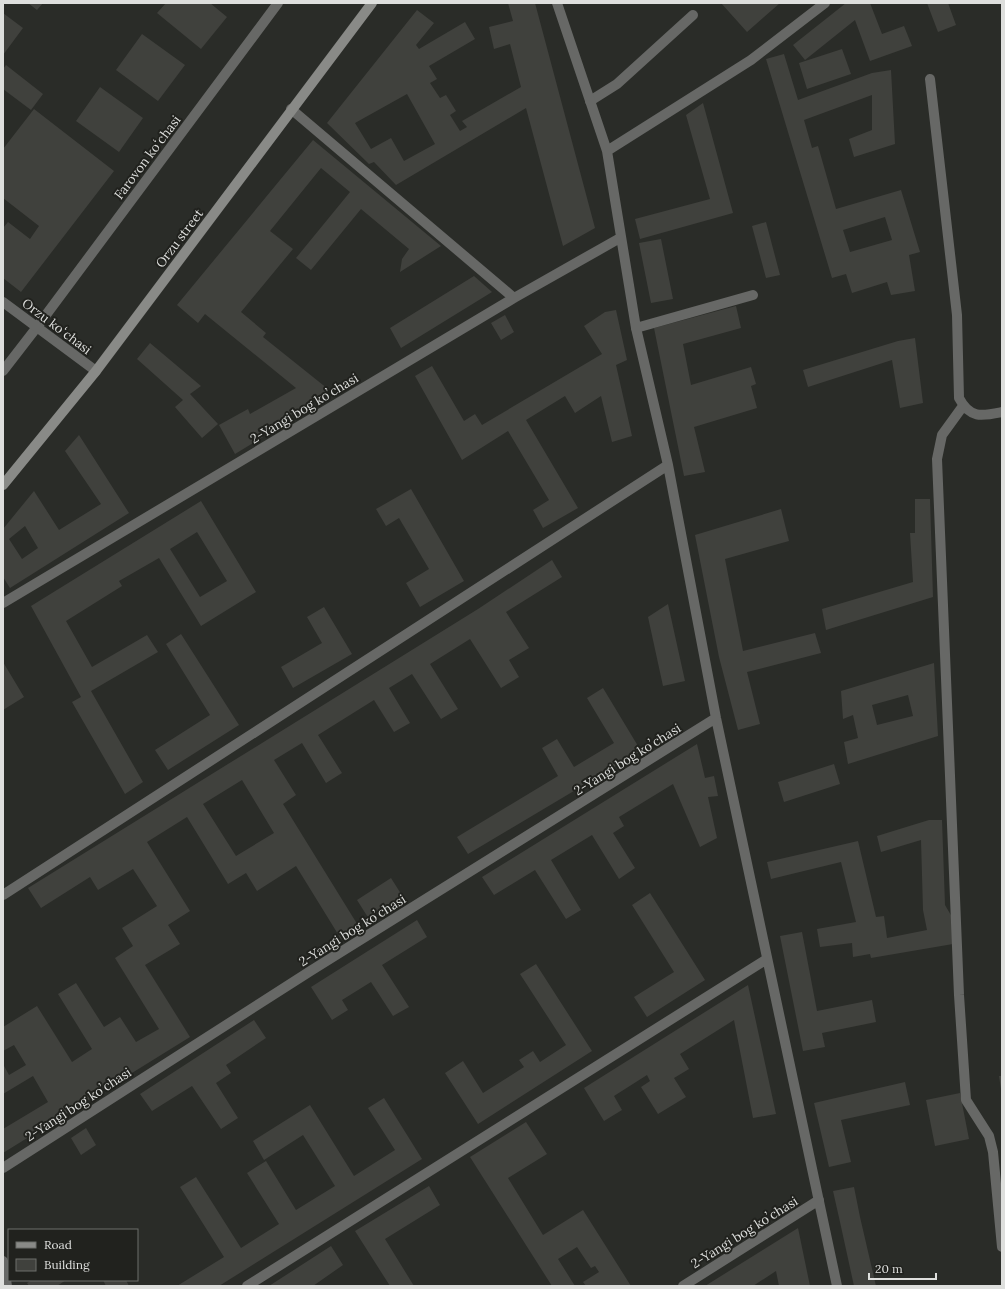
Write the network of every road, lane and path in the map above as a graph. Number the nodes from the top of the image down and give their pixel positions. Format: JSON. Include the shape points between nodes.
{"nodes":[{"id":1,"x":278,"y":3,"type":"edge"},
{"id":2,"x":372,"y":3,"type":"edge"},
{"id":3,"x":557,"y":3,"type":"edge"},
{"id":4,"x":825,"y":3,"type":"edge"},
{"id":5,"x":693,"y":15,"type":"dead end"},
{"id":6,"x":930,"y":79,"type":"dead end"},
{"id":7,"x":590,"y":101,"type":"junction"},
{"id":8,"x":291,"y":109,"type":"junction"},
{"id":9,"x":607,"y":152,"type":"junction"},
{"id":10,"x":620,"y":238,"type":"junction"},
{"id":11,"x":753,"y":295,"type":"dead end"},
{"id":12,"x":514,"y":298,"type":"junction"},
{"id":13,"x":3,"y":302,"type":"edge"},
{"id":14,"x":37,"y":327,"type":"junction"},
{"id":15,"x":636,"y":328,"type":"junction"},
{"id":16,"x":3,"y":371,"type":"edge"},
{"id":17,"x":96,"y":371,"type":"junction"},
{"id":18,"x":963,"y":406,"type":"junction"},
{"id":19,"x":1002,"y":412,"type":"edge"},
{"id":20,"x":668,"y":465,"type":"junction"},
{"id":21,"x":3,"y":485,"type":"edge"},
{"id":22,"x":3,"y":603,"type":"edge"},
{"id":23,"x":716,"y":718,"type":"junction"},
{"id":24,"x":3,"y":895,"type":"edge"},
{"id":25,"x":767,"y":959,"type":"junction"},
{"id":26,"x":3,"y":1168,"type":"edge"},
{"id":27,"x":820,"y":1200,"type":"junction"},
{"id":28,"x":1002,"y":1247,"type":"edge"},
{"id":29,"x":3,"y":1262,"type":"edge"},
{"id":30,"x":7,"y":1286,"type":"edge"},
{"id":31,"x":247,"y":1286,"type":"edge"},
{"id":32,"x":683,"y":1286,"type":"edge"},
{"id":33,"x":837,"y":1286,"type":"edge"}],
"edges":[{"from":1,"to":14,"type":"street","name":"Farovon koʻchasi"},
{"from":2,"to":8,"type":"main road","name":"Orzu street"},
{"from":3,"to":7,"type":"street"},
{"from":4,"to":9,"type":"street","via":[[751,60]]},
{"from":5,"to":7,"type":"street","via":[[617,84]]},
{"from":6,"to":18,"type":"street","via":[[957,316],[959,392]]},
{"from":7,"to":9,"type":"street"},
{"from":8,"to":12,"type":"street"},
{"from":8,"to":17,"type":"main road","name":"Orzu street"},
{"from":9,"to":10,"type":"street"},
{"from":10,"to":12,"type":"street","name":"2-Yangi bog koʼchasi"},
{"from":10,"to":15,"type":"street"},
{"from":11,"to":15,"type":"street"},
{"from":12,"to":22,"type":"street","name":"2-Yangi bog koʼchasi"},
{"from":13,"to":14,"type":"street","name":"Orzu koʻchasi"},
{"from":14,"to":16,"type":"street","name":"Farovon koʻchasi"},
{"from":14,"to":17,"type":"street","name":"Orzu koʻchasi"},
{"from":15,"to":20,"type":"street"},
{"from":17,"to":21,"type":"main road","name":"Orzu street"},
{"from":18,"to":19,"type":"street","via":[[971,413],[982,416]]},
{"from":18,"to":28,"type":"street","via":[[942,435],[937,460],[959,995],[966,1100],[989,1136],[993,1152]]},
{"from":20,"to":23,"type":"street"},
{"from":20,"to":24,"type":"street"},
{"from":23,"to":25,"type":"street"},
{"from":23,"to":26,"type":"street","name":"2-Yangi bog koʼchasi","via":[[312,970]]},
{"from":25,"to":27,"type":"street"},
{"from":25,"to":31,"type":"street"},
{"from":27,"to":32,"type":"street","name":"2-Yangi bog koʼchasi"},
{"from":27,"to":33,"type":"street"},
{"from":29,"to":30,"type":"street"}]}
